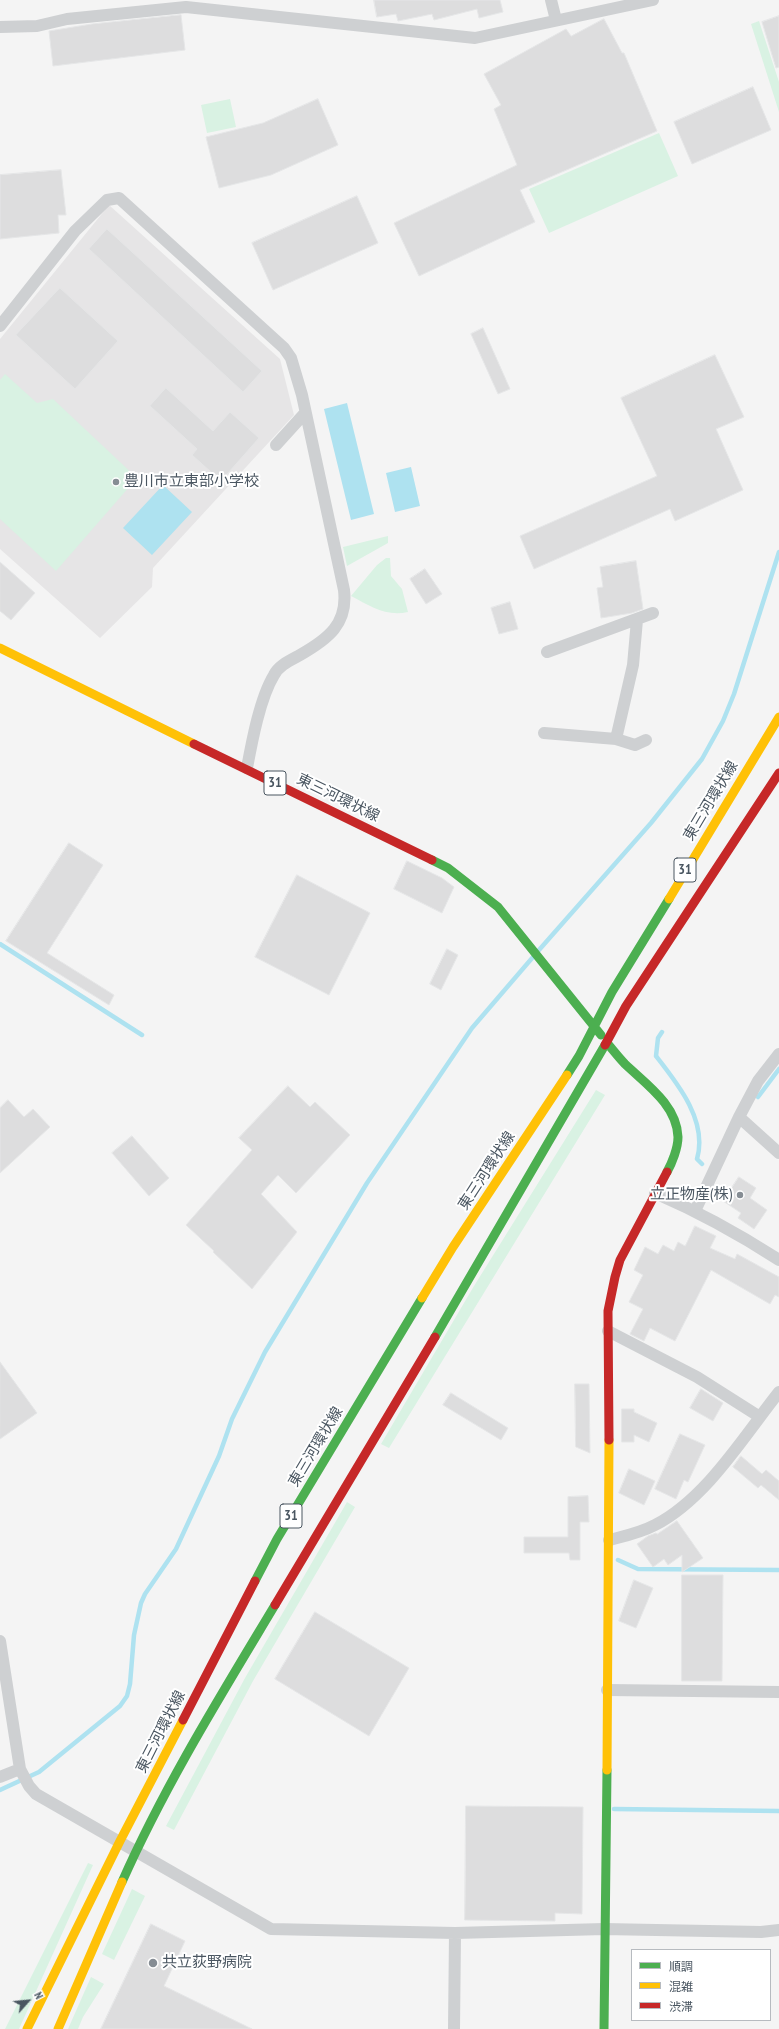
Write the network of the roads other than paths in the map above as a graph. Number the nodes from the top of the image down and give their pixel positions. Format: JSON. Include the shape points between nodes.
{"nodes":[{"id":1,"x":551,"y":0,"type":"edge"},
{"id":2,"x":653,"y":0,"type":"edge"},
{"id":3,"x":186,"y":3,"type":"edge"},
{"id":4,"x":556,"y":20,"type":"junction"},
{"id":5,"x":0,"y":27,"type":"edge"},
{"id":6,"x":0,"y":326,"type":"edge"},
{"id":7,"x":305,"y":413,"type":"junction"},
{"id":8,"x":276,"y":445,"type":"dead end"},
{"id":9,"x":653,"y":613,"type":"dead end"},
{"id":10,"x":637,"y":620,"type":"junction"},
{"id":11,"x":0,"y":648,"type":"edge"},
{"id":12,"x":547,"y":652,"type":"dead end"},
{"id":13,"x":779,"y":717,"type":"edge"},
{"id":14,"x":544,"y":733,"type":"dead end"},
{"id":15,"x":616,"y":739,"type":"junction"},
{"id":16,"x":646,"y":740,"type":"dead end"},
{"id":17,"x":247,"y":768,"type":"junction"},
{"id":18,"x":779,"y":773,"type":"edge"},
{"id":19,"x":594,"y":1025,"type":"junction"},
{"id":20,"x":607,"y":1043,"type":"junction"},
{"id":21,"x":779,"y":1054,"type":"edge"},
{"id":22,"x":739,"y":1117,"type":"junction"},
{"id":23,"x":779,"y":1153,"type":"edge"},
{"id":24,"x":655,"y":1193,"type":"junction"},
{"id":25,"x":695,"y":1210,"type":"junction"},
{"id":26,"x":779,"y":1260,"type":"edge"},
{"id":27,"x":608,"y":1331,"type":"junction"},
{"id":28,"x":779,"y":1392,"type":"edge"},
{"id":29,"x":760,"y":1417,"type":"junction"},
{"id":30,"x":609,"y":1540,"type":"junction"},
{"id":31,"x":0,"y":1641,"type":"edge"},
{"id":32,"x":607,"y":1690,"type":"junction"},
{"id":33,"x":779,"y":1692,"type":"edge"},
{"id":34,"x":20,"y":1769,"type":"junction"},
{"id":35,"x":0,"y":1777,"type":"edge"},
{"id":36,"x":120,"y":1841,"type":"junction"},
{"id":37,"x":136,"y":1851,"type":"junction"},
{"id":38,"x":604,"y":1929,"type":"junction"},
{"id":39,"x":779,"y":1930,"type":"edge"},
{"id":40,"x":455,"y":1933,"type":"junction"},
{"id":41,"x":26,"y":2029,"type":"edge"},
{"id":42,"x":58,"y":2029,"type":"edge"},
{"id":43,"x":454,"y":2029,"type":"edge"},
{"id":44,"x":604,"y":2029,"type":"edge"}],
"edges":[{"from":1,"to":4,"type":"street"},
{"from":2,"to":4,"type":"street"},
{"from":3,"to":4,"type":"street","via":[[475,38]]},
{"from":3,"to":5,"type":"street","via":[[67,19],[38,26]]},
{"from":6,"to":7,"type":"street","via":[[75,231],[107,200],[119,198],[284,348],[295,369]]},
{"from":7,"to":8,"type":"street"},
{"from":7,"to":17,"type":"street","via":[[346,604],[333,632],[315,647],[286,662],[274,674],[266,692]]},
{"from":9,"to":10,"type":"street"},
{"from":10,"to":12,"type":"street"},
{"from":10,"to":15,"type":"street","via":[[633,664]]},
{"from":11,"to":17,"type":"main road","name":"東三河環状線","number":"31"},
{"from":13,"to":19,"type":"main road","name":"東三河環状線","number":"31"},
{"from":14,"to":15,"type":"street"},
{"from":15,"to":16,"type":"street","via":[[635,745]]},
{"from":17,"to":19,"type":"main road","name":"東三河環状線","number":"31","via":[[448,868],[498,907]]},
{"from":18,"to":20,"type":"main road","number":"31","via":[[626,1006]]},
{"from":19,"to":20,"type":"main road","name":"東三河環状線","number":"31"},
{"from":19,"to":36,"type":"main road","name":"東三河環状線","number":"31","via":[[579,1056],[453,1247],[277,1539]]},
{"from":20,"to":24,"type":"main road","name":"東三河環状線","via":[[624,1063],[658,1094],[674,1120],[677,1145],[668,1170]]},
{"from":20,"to":37,"type":"main road","number":"31","via":[[352,1479],[203,1724]]},
{"from":21,"to":22,"type":"street","via":[[758,1081]]},
{"from":22,"to":23,"type":"street"},
{"from":22,"to":25,"type":"street"},
{"from":24,"to":25,"type":"street"},
{"from":24,"to":27,"type":"main road","name":"東三河環状線","via":[[626,1248],[615,1277],[608,1312]]},
{"from":25,"to":26,"type":"street","via":[[741,1235]]},
{"from":27,"to":29,"type":"street","via":[[697,1377]]},
{"from":27,"to":30,"type":"main road","name":"東三河環状線"},
{"from":28,"to":29,"type":"street"},
{"from":29,"to":30,"type":"street","via":[[714,1476],[686,1505],[656,1525],[636,1534]]},
{"from":30,"to":32,"type":"main road","name":"東三河環状線"},
{"from":31,"to":34,"type":"street"},
{"from":32,"to":33,"type":"street"},
{"from":32,"to":38,"type":"main road","name":"東三河環状線"},
{"from":34,"to":35,"type":"street"},
{"from":34,"to":36,"type":"street","via":[[36,1794]]},
{"from":36,"to":37,"type":"street"},
{"from":36,"to":41,"type":"main road","name":"東三河環状線","number":"31"},
{"from":37,"to":40,"type":"street","via":[[271,1929]]},
{"from":37,"to":42,"type":"main road","number":"31"},
{"from":38,"to":39,"type":"street","via":[[761,1932]]},
{"from":38,"to":40,"type":"street"},
{"from":38,"to":44,"type":"main road","name":"東三河環状線"},
{"from":40,"to":43,"type":"street"}]}
